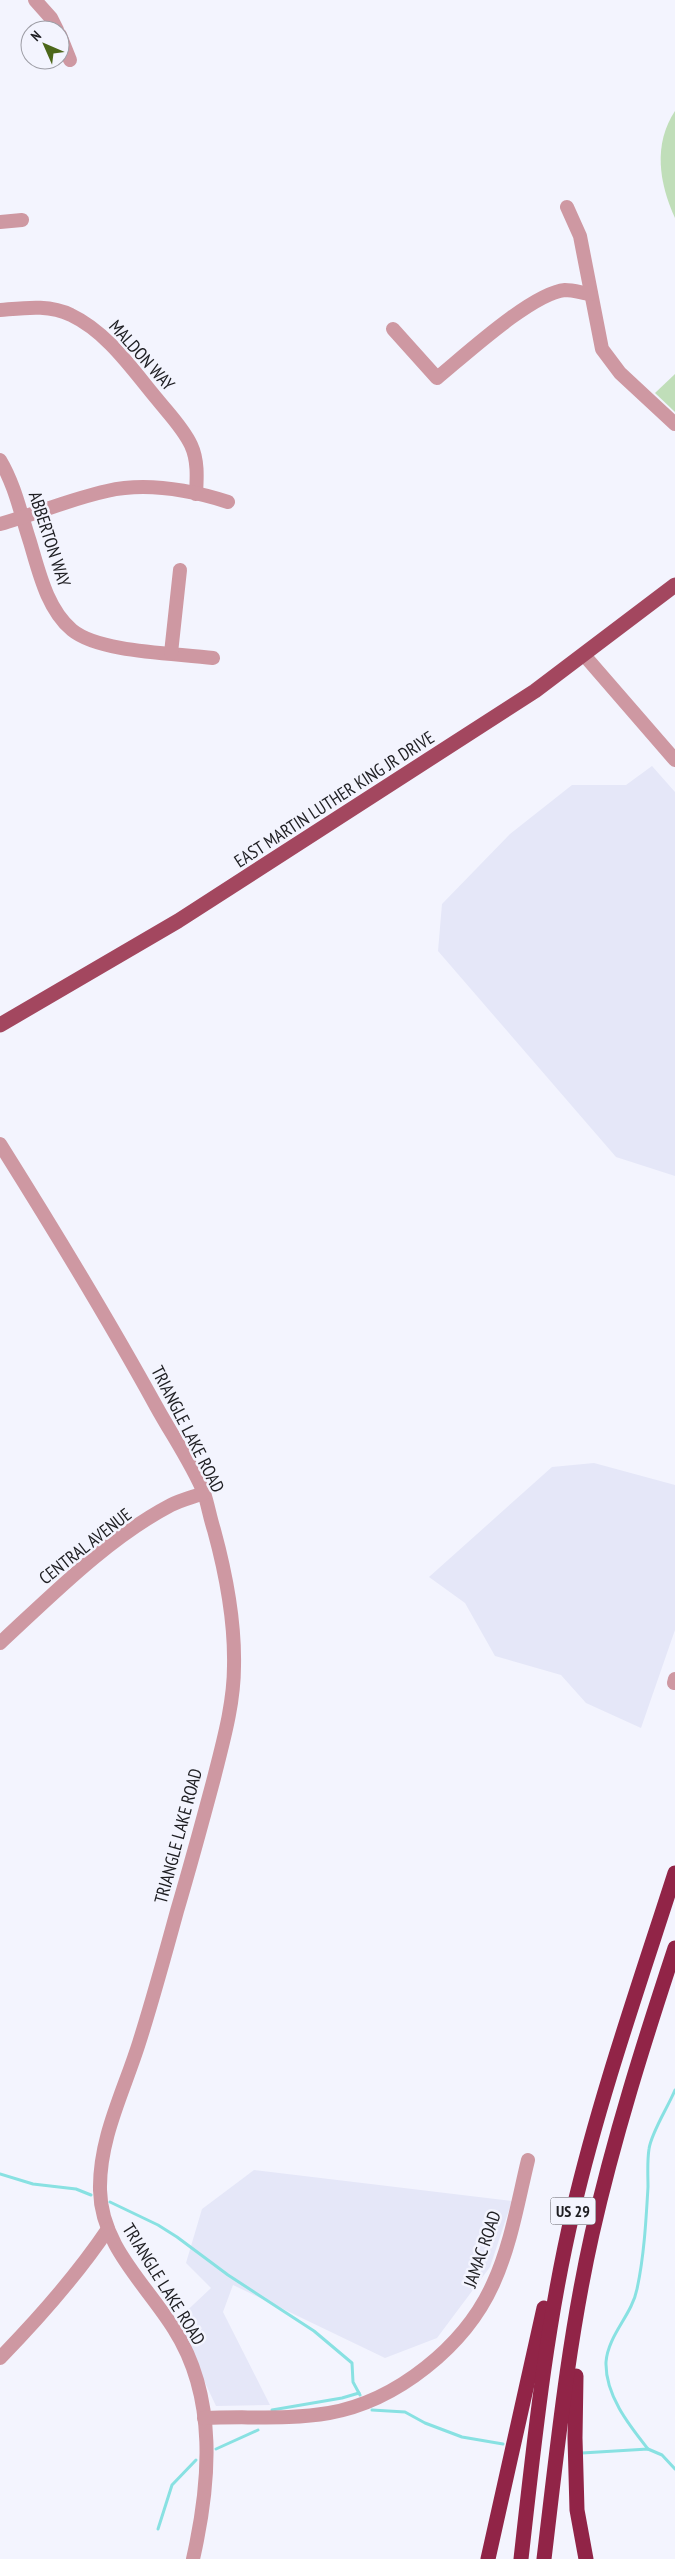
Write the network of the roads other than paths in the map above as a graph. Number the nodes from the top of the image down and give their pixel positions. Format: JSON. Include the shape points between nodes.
{"nodes":[{"id":1,"x":35,"y":0,"type":"edge"},
{"id":2,"x":52,"y":20,"type":"edge"},
{"id":3,"x":567,"y":207,"type":"dead end"},
{"id":4,"x":22,"y":220,"type":"dead end"},
{"id":5,"x":0,"y":222,"type":"edge"},
{"id":6,"x":592,"y":294,"type":"junction"},
{"id":7,"x":0,"y":310,"type":"edge"},
{"id":8,"x":392,"y":329,"type":"dead end"},
{"id":9,"x":675,"y":424,"type":"edge"},
{"id":10,"x":0,"y":460,"type":"edge"},
{"id":11,"x":196,"y":494,"type":"junction"},
{"id":12,"x":228,"y":502,"type":"dead end"},
{"id":13,"x":22,"y":518,"type":"junction"},
{"id":14,"x":0,"y":524,"type":"edge"},
{"id":15,"x":180,"y":570,"type":"dead end"},
{"id":16,"x":675,"y":585,"type":"edge"},
{"id":17,"x":171,"y":653,"type":"junction"},
{"id":18,"x":584,"y":654,"type":"junction"},
{"id":19,"x":213,"y":658,"type":"dead end"},
{"id":20,"x":675,"y":760,"type":"edge"},
{"id":21,"x":0,"y":1025,"type":"edge"},
{"id":22,"x":0,"y":1144,"type":"edge"},
{"id":23,"x":204,"y":1493,"type":"junction"},
{"id":24,"x":0,"y":1643,"type":"edge"},
{"id":25,"x":675,"y":1873,"type":"edge"},
{"id":26,"x":675,"y":1948,"type":"edge"},
{"id":27,"x":528,"y":2160,"type":"dead end"},
{"id":28,"x":108,"y":2229,"type":"junction"},
{"id":29,"x":562,"y":2260,"type":"junction"},
{"id":30,"x":578,"y":2310,"type":"junction"},
{"id":31,"x":0,"y":2358,"type":"edge"},
{"id":32,"x":204,"y":2418,"type":"junction"},
{"id":33,"x":193,"y":2559,"type":"edge"},
{"id":34,"x":488,"y":2559,"type":"edge"},
{"id":35,"x":521,"y":2559,"type":"edge"},
{"id":36,"x":544,"y":2559,"type":"edge"},
{"id":37,"x":586,"y":2559,"type":"edge"}],
"edges":[{"from":1,"to":2,"type":"street"},
{"from":3,"to":6,"type":"street","via":[[580,236]]},
{"from":4,"to":5,"type":"street"},
{"from":6,"to":8,"type":"street","via":[[565,290],[544,297],[497,328],[437,378]]},
{"from":6,"to":9,"type":"street","via":[[606,357]]},
{"from":7,"to":11,"type":"street","name":"MALDON WAY","via":[[42,307],[57,310],[70,314],[97,331],[130,366],[186,438],[195,458]]},
{"from":10,"to":13,"type":"street","name":"ABBERTON WAY","via":[[12,484]]},
{"from":11,"to":12,"type":"street"},
{"from":11,"to":13,"type":"street","via":[[149,488],[107,491]]},
{"from":13,"to":14,"type":"street"},
{"from":13,"to":17,"type":"street","name":"ABBERTON WAY","via":[[49,597],[72,630],[98,643]]},
{"from":15,"to":17,"type":"street"},
{"from":16,"to":18,"type":"main road","name":"EAST MARTIN LUTHER KING JR DRIVE"},
{"from":17,"to":19,"type":"street","name":"ABBERTON WAY"},
{"from":18,"to":20,"type":"street"},
{"from":18,"to":21,"type":"main road","name":"EAST MARTIN LUTHER KING JR DRIVE","via":[[535,691],[186,916]]},
{"from":22,"to":23,"type":"street","name":"TRIANGLE LAKE ROAD","via":[[123,1346]]},
{"from":23,"to":24,"type":"street","name":"CENTRAL AVENUE","via":[[172,1504],[136,1528],[60,1588]]},
{"from":23,"to":28,"type":"street","name":"TRIANGLE LAKE ROAD","via":[[224,1567],[234,1667],[225,1735],[205,1813],[143,2029],[109,2129],[100,2195]]},
{"from":25,"to":29,"type":"highway","number":"US 29","via":[[599,2110]]},
{"from":26,"to":30,"type":"highway","number":"US 29","via":[[612,2152]]},
{"from":27,"to":32,"type":"street","name":"JAMAC ROAD","via":[[494,2284],[461,2334],[415,2375],[387,2392],[329,2413]]},
{"from":28,"to":31,"type":"street","via":[[35,2322]]},
{"from":28,"to":32,"type":"street","name":"TRIANGLE LAKE ROAD","via":[[137,2280],[176,2331],[188,2357]]},
{"from":29,"to":34,"type":"highway","via":[[546,2298]]},
{"from":29,"to":35,"type":"highway","number":"US 29","via":[[543,2374]]},
{"from":30,"to":36,"type":"highway","number":"US 29"},
{"from":30,"to":37,"type":"highway","via":[[574,2438],[577,2510]]},
{"from":32,"to":33,"type":"street","name":"TRIANGLE LAKE ROAD","via":[[208,2460],[206,2494]]}]}
